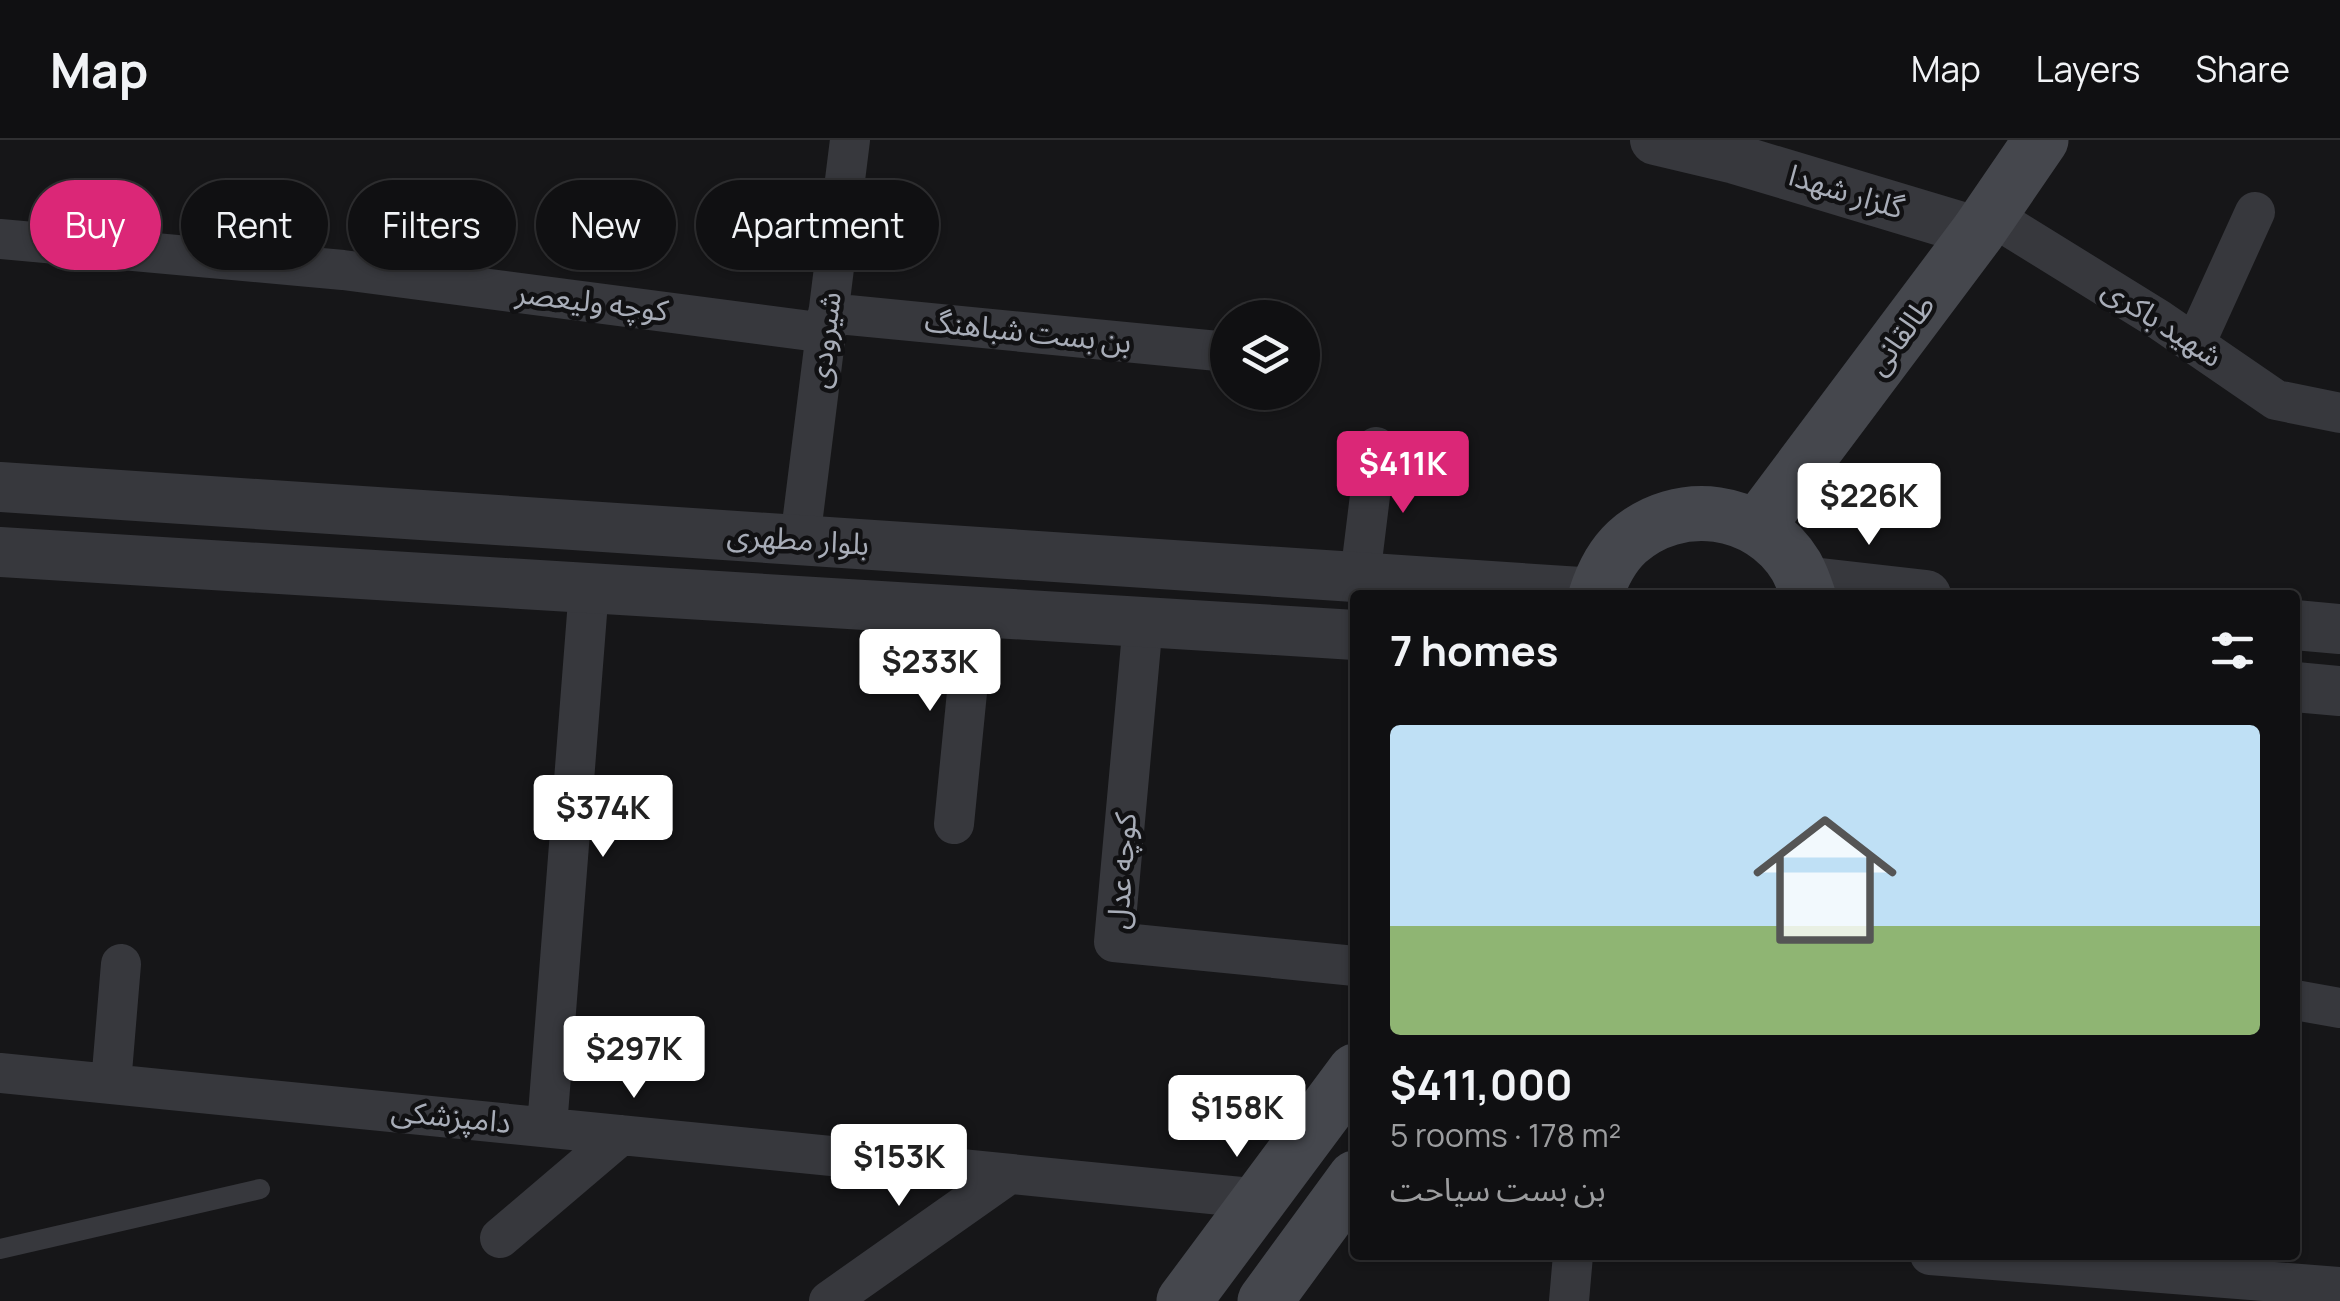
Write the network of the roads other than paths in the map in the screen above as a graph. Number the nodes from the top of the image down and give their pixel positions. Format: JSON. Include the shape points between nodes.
{"nodes":[{"id":1,"x":850,"y":140,"type":"edge"},
{"id":2,"x":1655,"y":140,"type":"edge"},
{"id":3,"x":2040,"y":140,"type":"edge"},
{"id":4,"x":2255,"y":212,"type":"dead end"},
{"id":5,"x":1984,"y":223,"type":"junction"},
{"id":6,"x":0,"y":239,"type":"edge"},
{"id":7,"x":827,"y":322,"type":"junction"},
{"id":8,"x":2195,"y":344,"type":"junction"},
{"id":9,"x":1210,"y":351,"type":"edge"},
{"id":10,"x":2340,"y":413,"type":"edge"},
{"id":11,"x":1376,"y":447,"type":"dead end"},
{"id":12,"x":0,"y":487,"type":"edge"},
{"id":13,"x":1757,"y":527,"type":"junction"},
{"id":14,"x":800,"y":540,"type":"junction"},
{"id":15,"x":0,"y":552,"type":"edge"},
{"id":16,"x":1360,"y":577,"type":"junction"},
{"id":17,"x":589,"y":588,"type":"junction"},
{"id":18,"x":1805,"y":588,"type":"edge"},
{"id":19,"x":1540,"y":590,"type":"edge"},
{"id":20,"x":1598,"y":590,"type":"edge"},
{"id":21,"x":1840,"y":590,"type":"edge"},
{"id":22,"x":976,"y":611,"type":"junction"},
{"id":23,"x":1142,"y":622,"type":"junction"},
{"id":24,"x":2300,"y":626,"type":"edge"},
{"id":25,"x":2340,"y":629,"type":"edge"},
{"id":26,"x":1350,"y":634,"type":"edge"},
{"id":27,"x":2300,"y":687,"type":"edge"},
{"id":28,"x":2340,"y":691,"type":"edge"},
{"id":29,"x":954,"y":824,"type":"dead end"},
{"id":30,"x":122,"y":964,"type":"dead end"},
{"id":31,"x":1350,"y":966,"type":"edge"},
{"id":32,"x":2300,"y":1001,"type":"edge"},
{"id":33,"x":2340,"y":1008,"type":"edge"},
{"id":34,"x":0,"y":1073,"type":"edge"},
{"id":35,"x":1350,"y":1077,"type":"edge"},
{"id":36,"x":111,"y":1084,"type":"junction"},
{"id":37,"x":547,"y":1127,"type":"junction"},
{"id":38,"x":621,"y":1134,"type":"junction"},
{"id":39,"x":1009,"y":1174,"type":"junction"},
{"id":40,"x":260,"y":1189,"type":"dead end"},
{"id":41,"x":1261,"y":1199,"type":"junction"},
{"id":42,"x":1348,"y":1199,"type":"edge"},
{"id":43,"x":500,"y":1238,"type":"dead end"},
{"id":44,"x":0,"y":1248,"type":"edge"},
{"id":45,"x":1573,"y":1260,"type":"edge"},
{"id":46,"x":1976,"y":1260,"type":"edge"},
{"id":47,"x":2122,"y":1276,"type":"edge"},
{"id":48,"x":2340,"y":1287,"type":"edge"},
{"id":49,"x":829,"y":1301,"type":"edge"},
{"id":50,"x":1184,"y":1301,"type":"edge"},
{"id":51,"x":1264,"y":1301,"type":"edge"},
{"id":52,"x":1569,"y":1301,"type":"edge"}],
"edges":[{"from":1,"to":7,"type":"street","name":"شیرودی"},
{"from":2,"to":5,"type":"street","name":"گلزار شهدا"},
{"from":3,"to":5,"type":"main road","name":"طالقانی"},
{"from":4,"to":8,"type":"street"},
{"from":5,"to":8,"type":"street","name":"شهید باکری"},
{"from":5,"to":13,"type":"main road","name":"طالقانی"},
{"from":6,"to":7,"type":"street","name":"کوچه ولیعصر"},
{"from":7,"to":9,"type":"street","name":"بن بست شباهنگ"},
{"from":7,"to":14,"type":"street","name":"شیرودی"},
{"from":8,"to":10,"type":"street","name":"شهید باکری","via":[[2276,400]]},
{"from":11,"to":16,"type":"street"},
{"from":12,"to":14,"type":"street","name":"بلوار مطهری"},
{"from":13,"to":18,"type":"main road","via":[[1780,545]]},
{"from":13,"to":20,"type":"main road","via":[[1703,512],[1648,526],[1607,566]]},
{"from":14,"to":16,"type":"street","name":"بلوار مطهری"},
{"from":15,"to":17,"type":"street","name":"بلوار مطهری"},
{"from":16,"to":19,"type":"street","name":"بلوار مطهری"},
{"from":17,"to":22,"type":"street","name":"بلوار مطهری"},
{"from":17,"to":37,"type":"street"},
{"from":18,"to":21,"type":"street"},
{"from":22,"to":23,"type":"street","name":"بلوار مطهری"},
{"from":22,"to":29,"type":"street"},
{"from":23,"to":26,"type":"street","name":"بلوار مطهری"},
{"from":23,"to":31,"type":"street","name":"کوچه عدل","via":[[1114,942]]},
{"from":24,"to":25,"type":"street"},
{"from":27,"to":28,"type":"street"},
{"from":30,"to":36,"type":"street"},
{"from":32,"to":33,"type":"street"},
{"from":34,"to":36,"type":"street","name":"دامپزشکی"},
{"from":35,"to":41,"type":"main road"},
{"from":36,"to":37,"type":"street","name":"دامپزشکی"},
{"from":37,"to":38,"type":"street","name":"دامپزشکی"},
{"from":38,"to":39,"type":"street","name":"دامپزشکی"},
{"from":38,"to":43,"type":"street"},
{"from":39,"to":41,"type":"street","name":"دامپزشکی"},
{"from":39,"to":49,"type":"street"},
{"from":40,"to":44,"type":"lane"},
{"from":41,"to":50,"type":"main road"},
{"from":42,"to":51,"type":"main road"},
{"from":45,"to":52,"type":"street"},
{"from":46,"to":47,"type":"street"},
{"from":47,"to":48,"type":"street"}]}
